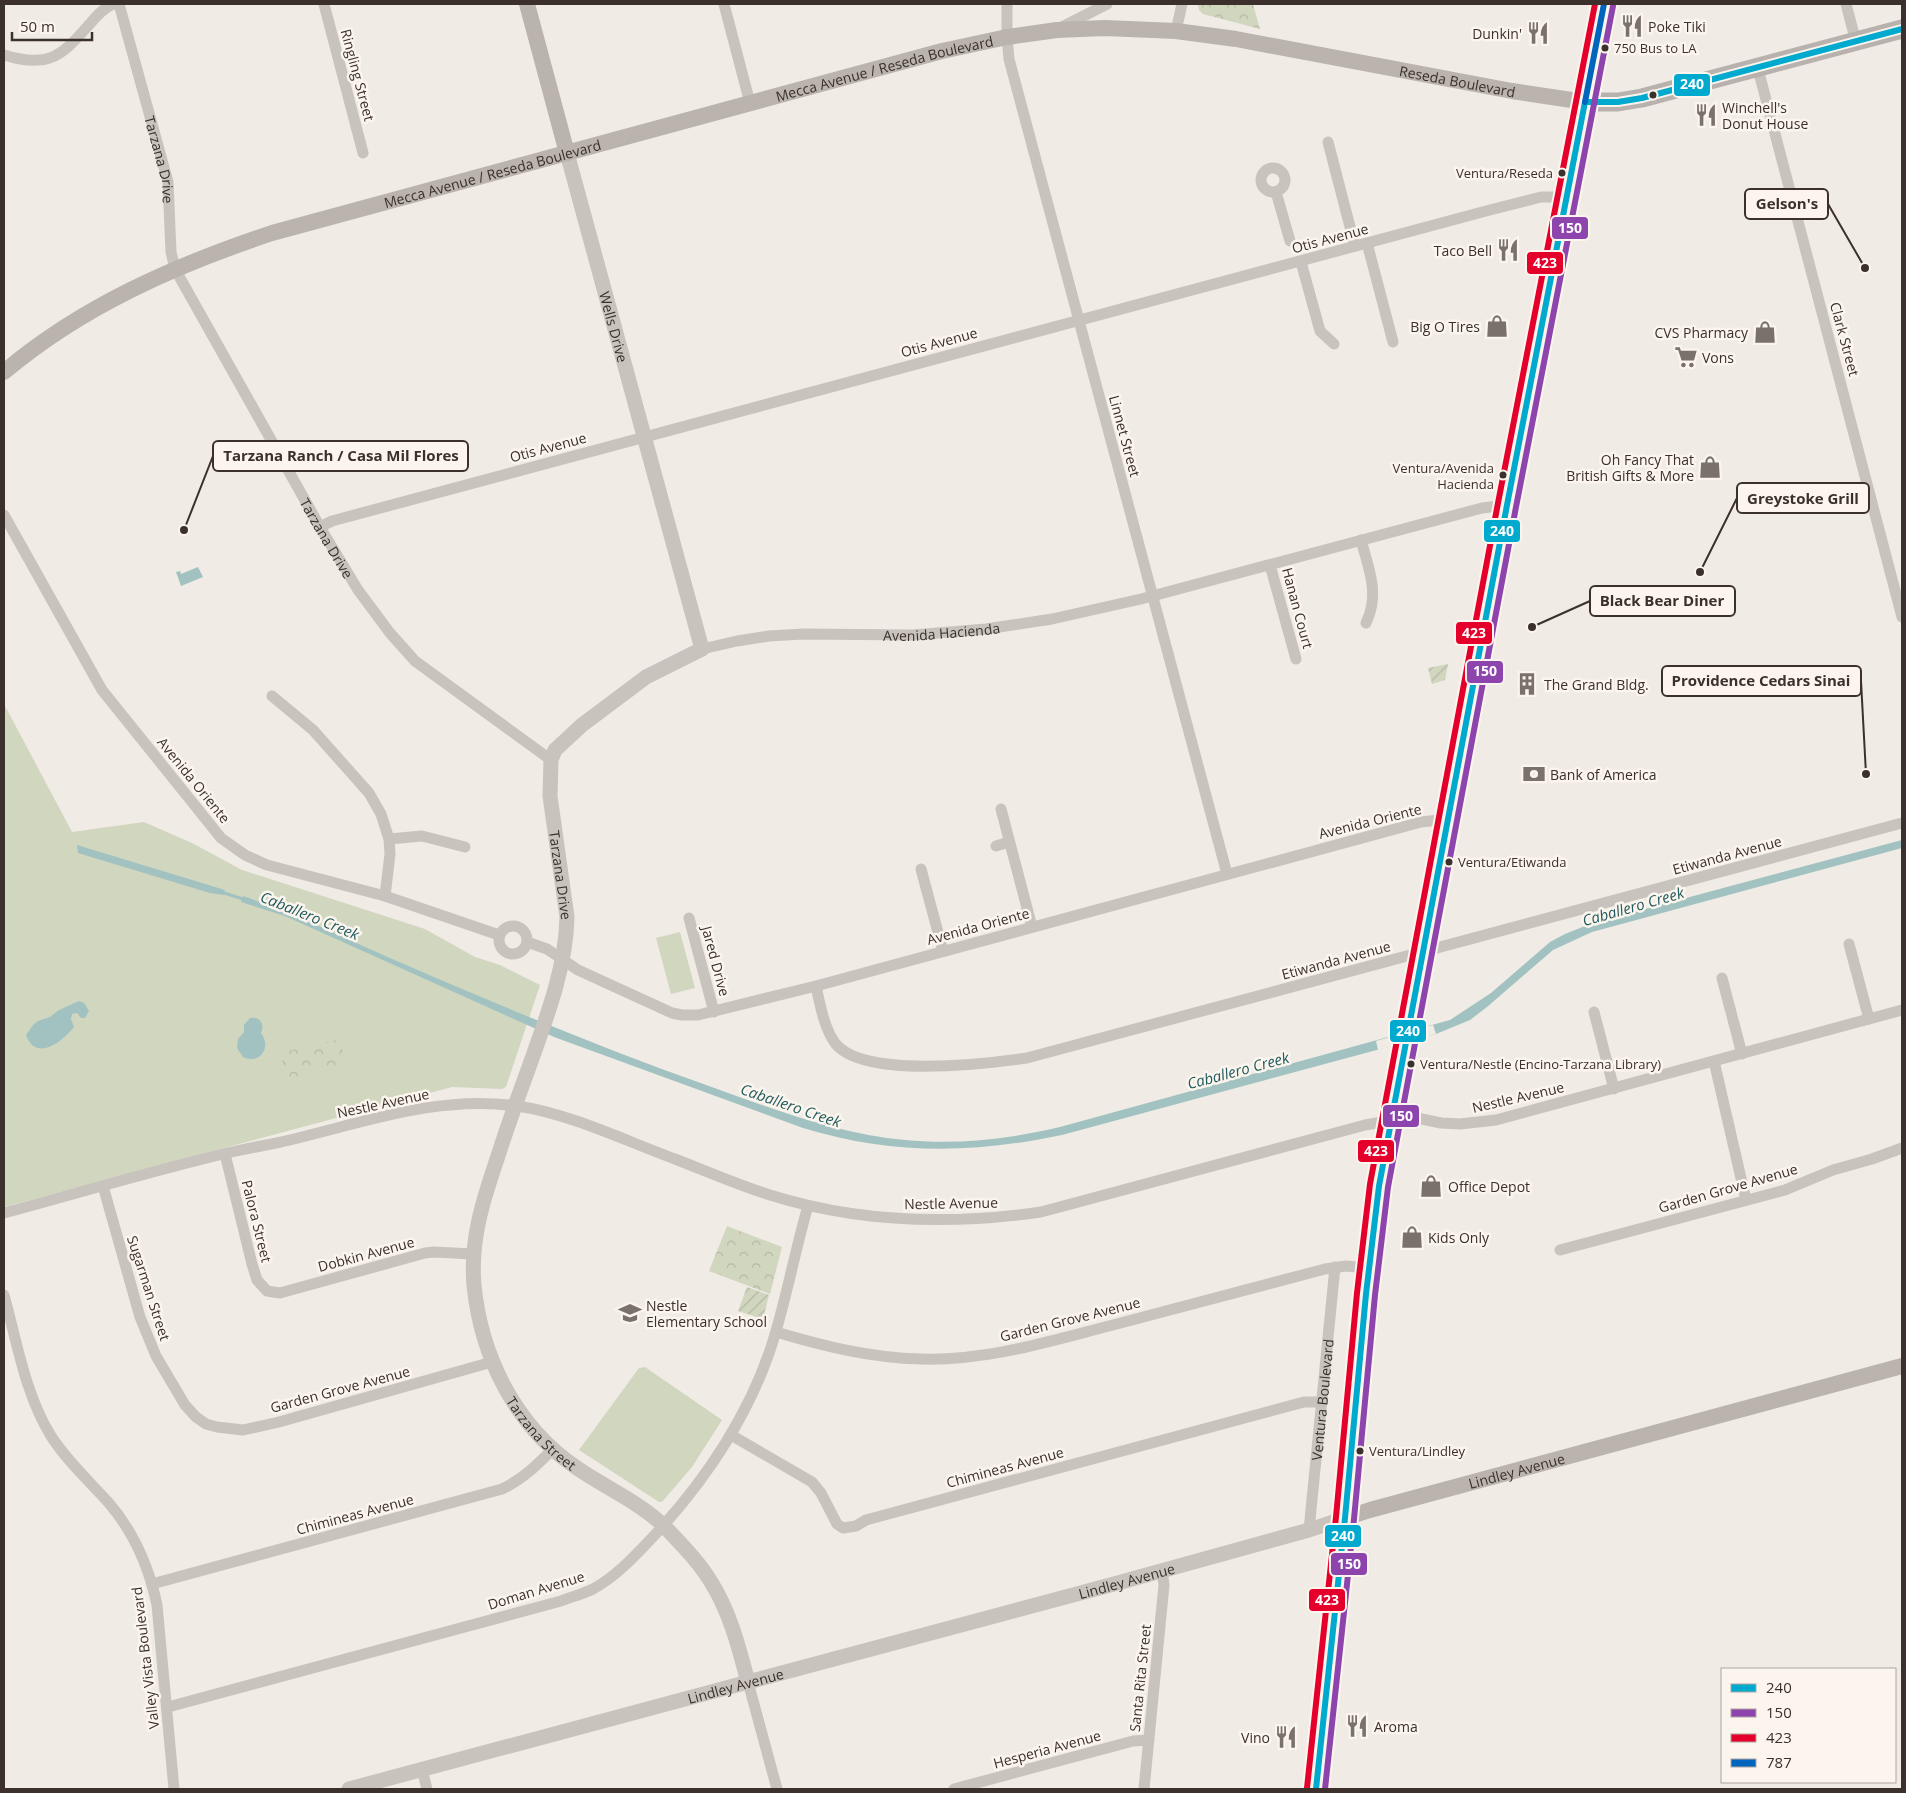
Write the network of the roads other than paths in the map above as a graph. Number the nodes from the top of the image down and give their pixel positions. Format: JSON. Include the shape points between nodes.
{"nodes":[{"id":1,"x":113,"y":4,"type":"edge"},
{"id":2,"x":120,"y":4,"type":"edge"},
{"id":3,"x":324,"y":4,"type":"edge"},
{"id":4,"x":527,"y":4,"type":"edge"},
{"id":5,"x":724,"y":4,"type":"edge"},
{"id":6,"x":1008,"y":4,"type":"edge"},
{"id":7,"x":1107,"y":4,"type":"edge"},
{"id":8,"x":1182,"y":4,"type":"edge"},
{"id":9,"x":1604,"y":4,"type":"edge"},
{"id":10,"x":1846,"y":4,"type":"edge"},
{"id":11,"x":1902,"y":29,"type":"edge"},
{"id":12,"x":1057,"y":30,"type":"junction"},
{"id":13,"x":1176,"y":31,"type":"junction"},
{"id":14,"x":1007,"y":37,"type":"junction"},
{"id":15,"x":1856,"y":42,"type":"junction"},
{"id":16,"x":4,"y":55,"type":"edge"},
{"id":17,"x":1758,"y":69,"type":"junction"},
{"id":18,"x":1585,"y":102,"type":"junction"},
{"id":19,"x":750,"y":103,"type":"junction"},
{"id":20,"x":1328,"y":142,"type":"dead end"},
{"id":21,"x":363,"y":153,"type":"dead end"},
{"id":22,"x":568,"y":153,"type":"junction"},
{"id":23,"x":1276,"y":192,"type":"dead end"},
{"id":24,"x":1567,"y":197,"type":"junction"},
{"id":25,"x":1290,"y":241,"type":"dead end"},
{"id":26,"x":1367,"y":243,"type":"junction"},
{"id":27,"x":1355,"y":246,"type":"junction"},
{"id":28,"x":1301,"y":262,"type":"junction"},
{"id":29,"x":175,"y":269,"type":"junction"},
{"id":30,"x":1078,"y":320,"type":"junction"},
{"id":31,"x":1393,"y":342,"type":"dead end"},
{"id":32,"x":1334,"y":344,"type":"dead end"},
{"id":33,"x":4,"y":372,"type":"edge"},
{"id":34,"x":645,"y":436,"type":"junction"},
{"id":35,"x":1507,"y":505,"type":"junction"},
{"id":36,"x":4,"y":515,"type":"edge"},
{"id":37,"x":320,"y":527,"type":"junction"},
{"id":38,"x":1361,"y":540,"type":"junction"},
{"id":39,"x":1270,"y":565,"type":"junction"},
{"id":40,"x":1152,"y":596,"type":"junction"},
{"id":41,"x":1902,"y":617,"type":"edge"},
{"id":42,"x":1366,"y":623,"type":"dead end"},
{"id":43,"x":702,"y":649,"type":"junction"},
{"id":44,"x":1296,"y":659,"type":"dead end"},
{"id":45,"x":272,"y":696,"type":"dead end"},
{"id":46,"x":551,"y":760,"type":"junction"},
{"id":47,"x":1001,"y":809,"type":"dead end"},
{"id":48,"x":1448,"y":819,"type":"junction"},
{"id":49,"x":1902,"y":823,"type":"edge"},
{"id":50,"x":390,"y":839,"type":"junction"},
{"id":51,"x":1009,"y":842,"type":"junction"},
{"id":52,"x":996,"y":846,"type":"dead end"},
{"id":53,"x":465,"y":847,"type":"dead end"},
{"id":54,"x":921,"y":869,"type":"dead end"},
{"id":55,"x":1227,"y":874,"type":"junction"},
{"id":56,"x":385,"y":896,"type":"junction"},
{"id":57,"x":689,"y":918,"type":"dead end"},
{"id":58,"x":1032,"y":927,"type":"junction"},
{"id":59,"x":500,"y":935,"type":"junction"},
{"id":60,"x":527,"y":942,"type":"junction"},
{"id":61,"x":1849,"y":944,"type":"dead end"},
{"id":62,"x":943,"y":951,"type":"junction"},
{"id":63,"x":1423,"y":952,"type":"junction"},
{"id":64,"x":562,"y":960,"type":"junction"},
{"id":65,"x":1722,"y":978,"type":"dead end"},
{"id":66,"x":816,"y":986,"type":"junction"},
{"id":67,"x":1902,"y":1010,"type":"edge"},
{"id":68,"x":714,"y":1012,"type":"junction"},
{"id":69,"x":1594,"y":1012,"type":"dead end"},
{"id":70,"x":545,"y":1018,"type":"joint"},
{"id":71,"x":1869,"y":1019,"type":"junction"},
{"id":72,"x":1742,"y":1054,"type":"junction"},
{"id":73,"x":1714,"y":1061,"type":"junction"},
{"id":74,"x":1614,"y":1089,"type":"junction"},
{"id":75,"x":515,"y":1106,"type":"junction"},
{"id":76,"x":1391,"y":1120,"type":"junction"},
{"id":77,"x":1902,"y":1148,"type":"edge"},
{"id":78,"x":225,"y":1154,"type":"junction"},
{"id":79,"x":103,"y":1186,"type":"junction"},
{"id":80,"x":1746,"y":1200,"type":"junction"},
{"id":81,"x":808,"y":1206,"type":"junction"},
{"id":82,"x":4,"y":1213,"type":"edge"},
{"id":83,"x":1560,"y":1250,"type":"dead end"},
{"id":84,"x":473,"y":1254,"type":"junction"},
{"id":85,"x":1335,"y":1267,"type":"junction"},
{"id":86,"x":1369,"y":1268,"type":"junction"},
{"id":87,"x":267,"y":1292,"type":"joint"},
{"id":88,"x":4,"y":1295,"type":"edge"},
{"id":89,"x":776,"y":1332,"type":"junction"},
{"id":90,"x":492,"y":1362,"type":"junction"},
{"id":91,"x":1902,"y":1366,"type":"edge"},
{"id":92,"x":1321,"y":1402,"type":"junction"},
{"id":93,"x":196,"y":1417,"type":"joint"},
{"id":94,"x":731,"y":1435,"type":"junction"},
{"id":95,"x":553,"y":1449,"type":"junction"},
{"id":96,"x":1346,"y":1518,"type":"junction"},
{"id":97,"x":664,"y":1526,"type":"junction"},
{"id":98,"x":1309,"y":1530,"type":"junction"},
{"id":99,"x":1162,"y":1570,"type":"junction"},
{"id":100,"x":152,"y":1584,"type":"junction"},
{"id":101,"x":748,"y":1682,"type":"junction"},
{"id":102,"x":168,"y":1707,"type":"junction"},
{"id":103,"x":1149,"y":1740,"type":"junction"},
{"id":104,"x":422,"y":1769,"type":"junction"},
{"id":105,"x":174,"y":1789,"type":"edge"},
{"id":106,"x":349,"y":1789,"type":"edge"},
{"id":107,"x":427,"y":1789,"type":"edge"},
{"id":108,"x":777,"y":1789,"type":"edge"},
{"id":109,"x":954,"y":1789,"type":"edge"},
{"id":110,"x":1144,"y":1789,"type":"edge"},
{"id":111,"x":1316,"y":1789,"type":"edge"}],
"edges":[{"from":1,"to":16,"type":"street","via":[[100,12],[60,54],[43,60],[24,61]]},
{"from":2,"to":29,"type":"street","name":"Tarzana Drive","via":[[168,182]]},
{"from":3,"to":21,"type":"street","name":"Ringling Street"},
{"from":4,"to":22,"type":"main road","name":"Wells Drive"},
{"from":5,"to":19,"type":"street"},
{"from":6,"to":14,"type":"street","name":"Linnet Street"},
{"from":7,"to":12,"type":"street"},
{"from":8,"to":13,"type":"street"},
{"from":9,"to":18,"type":"main road"},
{"from":10,"to":15,"type":"street"},
{"from":11,"to":15,"type":"main road","name":"Reseda Boulevard"},
{"from":12,"to":13,"type":"main road","name":"Reseda Boulevard"},
{"from":12,"to":14,"type":"main road","name":"Reseda Boulevard"},
{"from":13,"to":18,"type":"main road","name":"Reseda Boulevard"},
{"from":14,"to":19,"type":"main road","name":"Mecca Avenue / Reseda Boulevard","via":[[942,51]]},
{"from":14,"to":30,"type":"street","name":"Linnet Street","via":[[1009,59]]},
{"from":15,"to":17,"type":"main road","name":"Reseda Boulevard"},
{"from":17,"to":18,"type":"main road","name":"Reseda Boulevard","via":[[1642,98]]},
{"from":17,"to":41,"type":"street","name":"Clark Street"},
{"from":18,"to":24,"type":"main road"},
{"from":19,"to":22,"type":"main road","name":"Mecca Avenue / Reseda Boulevard"},
{"from":20,"to":27,"type":"street"},
{"from":22,"to":29,"type":"main road","name":"Mecca Avenue / Reseda Boulevard","via":[[272,233]]},
{"from":22,"to":34,"type":"street","name":"Wells Drive"},
{"from":23,"to":25,"type":"street"},
{"from":24,"to":26,"type":"street","name":"Otis Avenue","via":[[1540,197]]},
{"from":24,"to":35,"type":"main road"},
{"from":26,"to":27,"type":"street","name":"Otis Avenue"},
{"from":26,"to":31,"type":"street"},
{"from":27,"to":28,"type":"street","name":"Otis Avenue"},
{"from":28,"to":30,"type":"street","name":"Otis Avenue"},
{"from":28,"to":32,"type":"street","via":[[1320,331]]},
{"from":29,"to":33,"type":"main road","name":"Mecca Avenue / Reseda Boulevard","via":[[77,320]]},
{"from":29,"to":37,"type":"street","name":"Tarzana Drive"},
{"from":30,"to":34,"type":"street","name":"Otis Avenue"},
{"from":30,"to":40,"type":"street","name":"Linnet Street"},
{"from":34,"to":37,"type":"street","name":"Otis Avenue","via":[[332,521]]},
{"from":34,"to":43,"type":"street","name":"Wells Drive"},
{"from":35,"to":38,"type":"street","name":"Avenida Hacienda","via":[[1482,508]]},
{"from":35,"to":48,"type":"main road"},
{"from":36,"to":56,"type":"street","name":"Avenida Oriente","via":[[102,690],[221,838],[267,865]]},
{"from":37,"to":46,"type":"street","name":"Tarzana Drive","via":[[358,590],[414,661]]},
{"from":38,"to":39,"type":"street","name":"Avenida Hacienda"},
{"from":38,"to":42,"type":"street","via":[[1373,585],[1373,603]]},
{"from":39,"to":40,"type":"street","name":"Avenida Hacienda"},
{"from":39,"to":44,"type":"street","name":"Hanan Court"},
{"from":40,"to":43,"type":"street","name":"Avenida Hacienda","via":[[1076,614],[986,629],[913,635],[769,636]]},
{"from":40,"to":55,"type":"street","name":"Linnet Street"},
{"from":43,"to":46,"type":"street","name":"Avenida Hacienda","via":[[646,677],[616,699],[555,750]]},
{"from":45,"to":50,"type":"street","via":[[313,730],[369,794],[382,814]]},
{"from":46,"to":64,"type":"street","name":"Tarzana Drive","via":[[550,796],[567,917]]},
{"from":47,"to":51,"type":"street"},
{"from":48,"to":55,"type":"street","name":"Avenida Oriente","via":[[1421,822]]},
{"from":48,"to":63,"type":"main road"},
{"from":49,"to":63,"type":"street","name":"Etiwanda Avenue"},
{"from":50,"to":53,"type":"street","via":[[422,836]]},
{"from":50,"to":56,"type":"street"},
{"from":51,"to":52,"type":"street"},
{"from":51,"to":58,"type":"street"},
{"from":54,"to":62,"type":"street"},
{"from":55,"to":58,"type":"street","name":"Avenida Oriente"},
{"from":56,"to":59,"type":"street","name":"Avenida Oriente"},
{"from":57,"to":68,"type":"street","name":"Jared Drive"},
{"from":58,"to":62,"type":"street","name":"Avenida Oriente"},
{"from":59,"to":60,"type":"street","name":"Avenida Oriente","via":[[504,928],[517,926],[524,930]]},
{"from":59,"to":60,"type":"street","via":[[499,944],[509,954],[519,953]]},
{"from":60,"to":64,"type":"street","name":"Avenida Oriente","via":[[547,949]]},
{"from":61,"to":71,"type":"street"},
{"from":62,"to":66,"type":"street","name":"Avenida Oriente"},
{"from":63,"to":66,"type":"street","name":"Etiwanda Avenue","via":[[1028,1058],[984,1065],[926,1066],[870,1062],[846,1054],[829,1033]]},
{"from":63,"to":76,"type":"main road"},
{"from":64,"to":68,"type":"street","name":"Avenida Oriente","via":[[672,1013],[698,1015]]},
{"from":64,"to":70,"type":"street","name":"Tarzana Drive"},
{"from":65,"to":72,"type":"street"},
{"from":66,"to":68,"type":"street","name":"Avenida Oriente"},
{"from":67,"to":71,"type":"street","name":"Nestle Avenue"},
{"from":69,"to":74,"type":"street"},
{"from":70,"to":75,"type":"street","name":"Tarzana Street"},
{"from":71,"to":72,"type":"street","name":"Nestle Avenue"},
{"from":72,"to":73,"type":"street","name":"Nestle Avenue"},
{"from":73,"to":74,"type":"street","name":"Nestle Avenue"},
{"from":73,"to":80,"type":"street"},
{"from":74,"to":76,"type":"street","name":"Nestle Avenue","via":[[1480,1123],[1441,1123],[1412,1117]]},
{"from":75,"to":78,"type":"street","name":"Nestle Avenue","via":[[459,1104],[408,1110]]},
{"from":75,"to":81,"type":"street","name":"Nestle Avenue","via":[[562,1117],[769,1195]]},
{"from":75,"to":84,"type":"street","name":"Tarzana Street","via":[[485,1196]]},
{"from":76,"to":81,"type":"street","name":"Nestle Avenue","via":[[1041,1212],[941,1221],[880,1218]]},
{"from":76,"to":86,"type":"main road"},
{"from":77,"to":80,"type":"street","name":"Garden Grove Avenue","via":[[1833,1170],[1785,1190]]},
{"from":78,"to":79,"type":"street","name":"Nestle Avenue"},
{"from":78,"to":87,"type":"street","name":"Palora Street","via":[[252,1264],[257,1280]]},
{"from":79,"to":82,"type":"street","name":"Nestle Avenue"},
{"from":79,"to":93,"type":"street","name":"Sugarman Street","via":[[140,1317],[156,1356],[185,1405]]},
{"from":80,"to":83,"type":"street","name":"Garden Grove Avenue"},
{"from":81,"to":89,"type":"street","name":"Doman Avenue"},
{"from":84,"to":87,"type":"street","name":"Dobkin Avenue","via":[[425,1253],[280,1293]]},
{"from":84,"to":90,"type":"street","name":"Tarzana Street","via":[[478,1315]]},
{"from":85,"to":86,"type":"street","name":"Garden Grove Avenue"},
{"from":85,"to":89,"type":"street","name":"Garden Grove Avenue","via":[[1025,1348],[970,1358],[878,1356],[831,1348]]},
{"from":85,"to":92,"type":"street","name":"Ventura Boulevard"},
{"from":86,"to":96,"type":"main road"},
{"from":88,"to":100,"type":"street","name":"Valley Vista Boulevard","via":[[40,1415],[62,1452],[110,1504],[132,1535]]},
{"from":89,"to":94,"type":"street","name":"Doman Avenue","via":[[756,1386]]},
{"from":90,"to":93,"type":"street","name":"Garden Grove Avenue","via":[[243,1430],[206,1424]]},
{"from":90,"to":95,"type":"street","name":"Tarzana Street","via":[[516,1406]]},
{"from":91,"to":96,"type":"main road","name":"Lindley Avenue"},
{"from":92,"to":94,"type":"street","name":"Chimineas Avenue","via":[[1304,1402],[843,1528],[837,1524],[822,1493],[812,1482]]},
{"from":92,"to":98,"type":"street","name":"Ventura Boulevard"},
{"from":94,"to":97,"type":"street","name":"Doman Avenue"},
{"from":95,"to":97,"type":"street","name":"Tarzana Street"},
{"from":95,"to":100,"type":"street","name":"Chimineas Avenue","via":[[517,1482],[502,1489]]},
{"from":96,"to":98,"type":"street","name":"Lindley Avenue"},
{"from":96,"to":111,"type":"main road"},
{"from":97,"to":101,"type":"street","name":"Tarzana Street","via":[[712,1583],[730,1621]]},
{"from":97,"to":102,"type":"street","name":"Doman Avenue","via":[[626,1565],[593,1589],[561,1601]]},
{"from":98,"to":99,"type":"street","name":"Lindley Avenue"},
{"from":99,"to":101,"type":"street","name":"Lindley Avenue"},
{"from":99,"to":103,"type":"street","name":"Santa Rita Street","via":[[1164,1585]]},
{"from":100,"to":102,"type":"street","name":"Valley Vista Boulevard"},
{"from":101,"to":104,"type":"street","name":"Lindley Avenue"},
{"from":101,"to":108,"type":"street","name":"Tarzana Street"},
{"from":102,"to":105,"type":"street","name":"Valley Vista Boulevard"},
{"from":103,"to":109,"type":"street","name":"Hesperia Avenue","via":[[1134,1741]]},
{"from":103,"to":110,"type":"street","name":"Santa Rita Street"},
{"from":104,"to":106,"type":"street","name":"Lindley Avenue"},
{"from":104,"to":107,"type":"street"}]}
